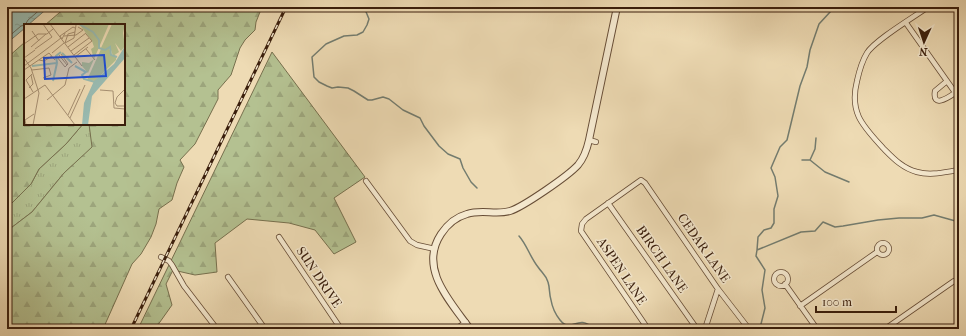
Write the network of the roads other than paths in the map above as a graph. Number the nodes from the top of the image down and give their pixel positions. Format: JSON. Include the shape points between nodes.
{"nodes":[{"id":1,"x":617,"y":7,"type":"edge"},
{"id":2,"x":928,"y":7,"type":"edge"},
{"id":3,"x":906,"y":22,"type":"junction"},
{"id":4,"x":947,"y":81,"type":"junction"},
{"id":5,"x":955,"y":93,"type":"junction"},
{"id":6,"x":959,"y":98,"type":"edge"},
{"id":7,"x":589,"y":140,"type":"junction"},
{"id":8,"x":596,"y":142,"type":"dead end"},
{"id":9,"x":959,"y":170,"type":"edge"},
{"id":10,"x":366,"y":181,"type":"dead end"},
{"id":11,"x":608,"y":203,"type":"junction"},
{"id":12,"x":279,"y":237,"type":"dead end"},
{"id":13,"x":435,"y":249,"type":"junction"},
{"id":14,"x":877,"y":252,"type":"dead end"},
{"id":15,"x":161,"y":257,"type":"dead end"},
{"id":16,"x":228,"y":277,"type":"dead end"},
{"id":17,"x":959,"y":279,"type":"edge"},
{"id":18,"x":785,"y":284,"type":"dead end"},
{"id":19,"x":718,"y":289,"type":"junction"},
{"id":20,"x":800,"y":306,"type":"junction"},
{"id":21,"x":466,"y":322,"type":"junction"},
{"id":22,"x":217,"y":329,"type":"edge"},
{"id":23,"x":264,"y":329,"type":"edge"},
{"id":24,"x":341,"y":329,"type":"edge"},
{"id":25,"x":456,"y":329,"type":"edge"},
{"id":26,"x":470,"y":329,"type":"edge"},
{"id":27,"x":648,"y":329,"type":"edge"},
{"id":28,"x":697,"y":329,"type":"edge"},
{"id":29,"x":705,"y":329,"type":"edge"},
{"id":30,"x":749,"y":329,"type":"edge"},
{"id":31,"x":817,"y":329,"type":"edge"},
{"id":32,"x":884,"y":329,"type":"edge"}],
"edges":[{"from":1,"to":7,"type":"street"},
{"from":2,"to":3,"type":"street"},
{"from":3,"to":4,"type":"street"},
{"from":3,"to":9,"type":"street","via":[[873,46],[866,56],[855,91],[857,115],[868,132],[904,167],[929,174]]},
{"from":4,"to":5,"type":"street"},
{"from":4,"to":5,"type":"street","via":[[935,91],[936,98],[943,101]]},
{"from":5,"to":6,"type":"street"},
{"from":7,"to":8,"type":"street"},
{"from":7,"to":13,"type":"street","via":[[580,162],[563,178],[514,210],[476,212],[458,218],[443,231]]},
{"from":10,"to":13,"type":"street","via":[[410,241]]},
{"from":11,"to":19,"type":"street","name":"CEDAR LANE","via":[[641,180],[645,183]]},
{"from":11,"to":27,"type":"street","name":"ASPEN LANE","via":[[586,219],[581,231]]},
{"from":11,"to":28,"type":"street","name":"BIRCH LANE"},
{"from":12,"to":24,"type":"street","name":"SUN DRIVE"},
{"from":13,"to":21,"type":"street","via":[[433,266],[437,280]]},
{"from":14,"to":20,"type":"street"},
{"from":15,"to":22,"type":"street","via":[[172,265],[184,286]]},
{"from":16,"to":23,"type":"street"},
{"from":17,"to":32,"type":"street"},
{"from":18,"to":20,"type":"street"},
{"from":19,"to":29,"type":"street"},
{"from":19,"to":30,"type":"street","name":"CEDAR LANE"},
{"from":20,"to":31,"type":"street"},
{"from":21,"to":25,"type":"street"},
{"from":21,"to":26,"type":"street"}]}
